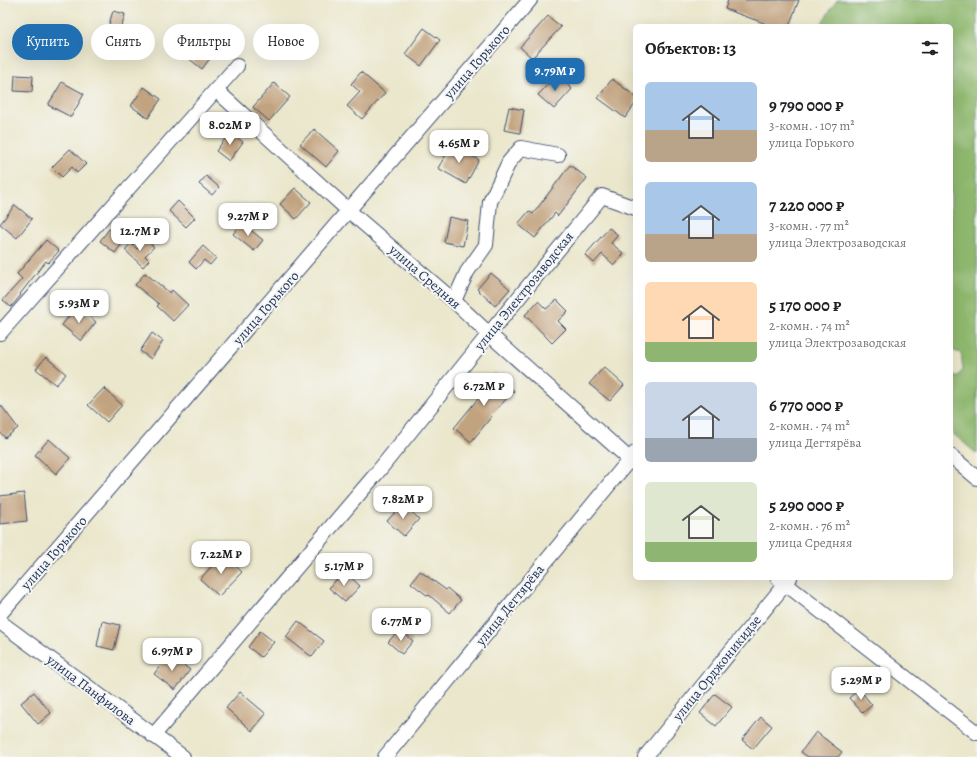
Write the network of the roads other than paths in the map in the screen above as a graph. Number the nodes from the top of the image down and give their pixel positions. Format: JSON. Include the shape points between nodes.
{"nodes":[{"id":1,"x":530,"y":0,"type":"edge"},
{"id":2,"x":237,"y":66,"type":"dead end"},
{"id":3,"x":216,"y":90,"type":"junction"},
{"id":4,"x":558,"y":154,"type":"dead end"},
{"id":5,"x":633,"y":207,"type":"edge"},
{"id":6,"x":349,"y":211,"type":"junction"},
{"id":7,"x":454,"y":302,"type":"junction"},
{"id":8,"x":0,"y":333,"type":"edge"},
{"id":9,"x":489,"y":334,"type":"junction"},
{"id":10,"x":953,"y":458,"type":"edge"},
{"id":11,"x":633,"y":459,"type":"edge"},
{"id":12,"x":977,"y":478,"type":"edge"},
{"id":13,"x":784,"y":580,"type":"edge"},
{"id":14,"x":0,"y":614,"type":"edge"},
{"id":15,"x":0,"y":622,"type":"edge"},
{"id":16,"x":977,"y":733,"type":"edge"},
{"id":17,"x":153,"y":736,"type":"junction"},
{"id":18,"x":183,"y":757,"type":"edge"},
{"id":19,"x":385,"y":757,"type":"edge"},
{"id":20,"x":645,"y":757,"type":"edge"}],
"edges":[{"from":1,"to":6,"type":"street","name":"улица Горького"},
{"from":2,"to":3,"type":"street"},
{"from":3,"to":6,"type":"street","name":"улица Средняя"},
{"from":3,"to":8,"type":"street"},
{"from":4,"to":7,"type":"street","via":[[521,148],[509,162],[490,202],[486,245],[467,272]]},
{"from":5,"to":9,"type":"street","name":"улица Электрозаводская","via":[[602,196]]},
{"from":6,"to":7,"type":"street","name":"улица Средняя"},
{"from":6,"to":14,"type":"street","name":"улица Горького"},
{"from":7,"to":9,"type":"street","name":"улица Средняя"},
{"from":9,"to":11,"type":"street","name":"улица Средняя"},
{"from":9,"to":17,"type":"street","name":"улица Электрозаводская","via":[[371,480]]},
{"from":10,"to":12,"type":"street"},
{"from":11,"to":19,"type":"street","name":"улица Дегтярёва"},
{"from":13,"to":16,"type":"street"},
{"from":13,"to":20,"type":"street","name":"улица Орджоникидзе"},
{"from":15,"to":17,"type":"street","name":"улица Панфилова"},
{"from":17,"to":18,"type":"street","name":"улица Панфилова"}]}
